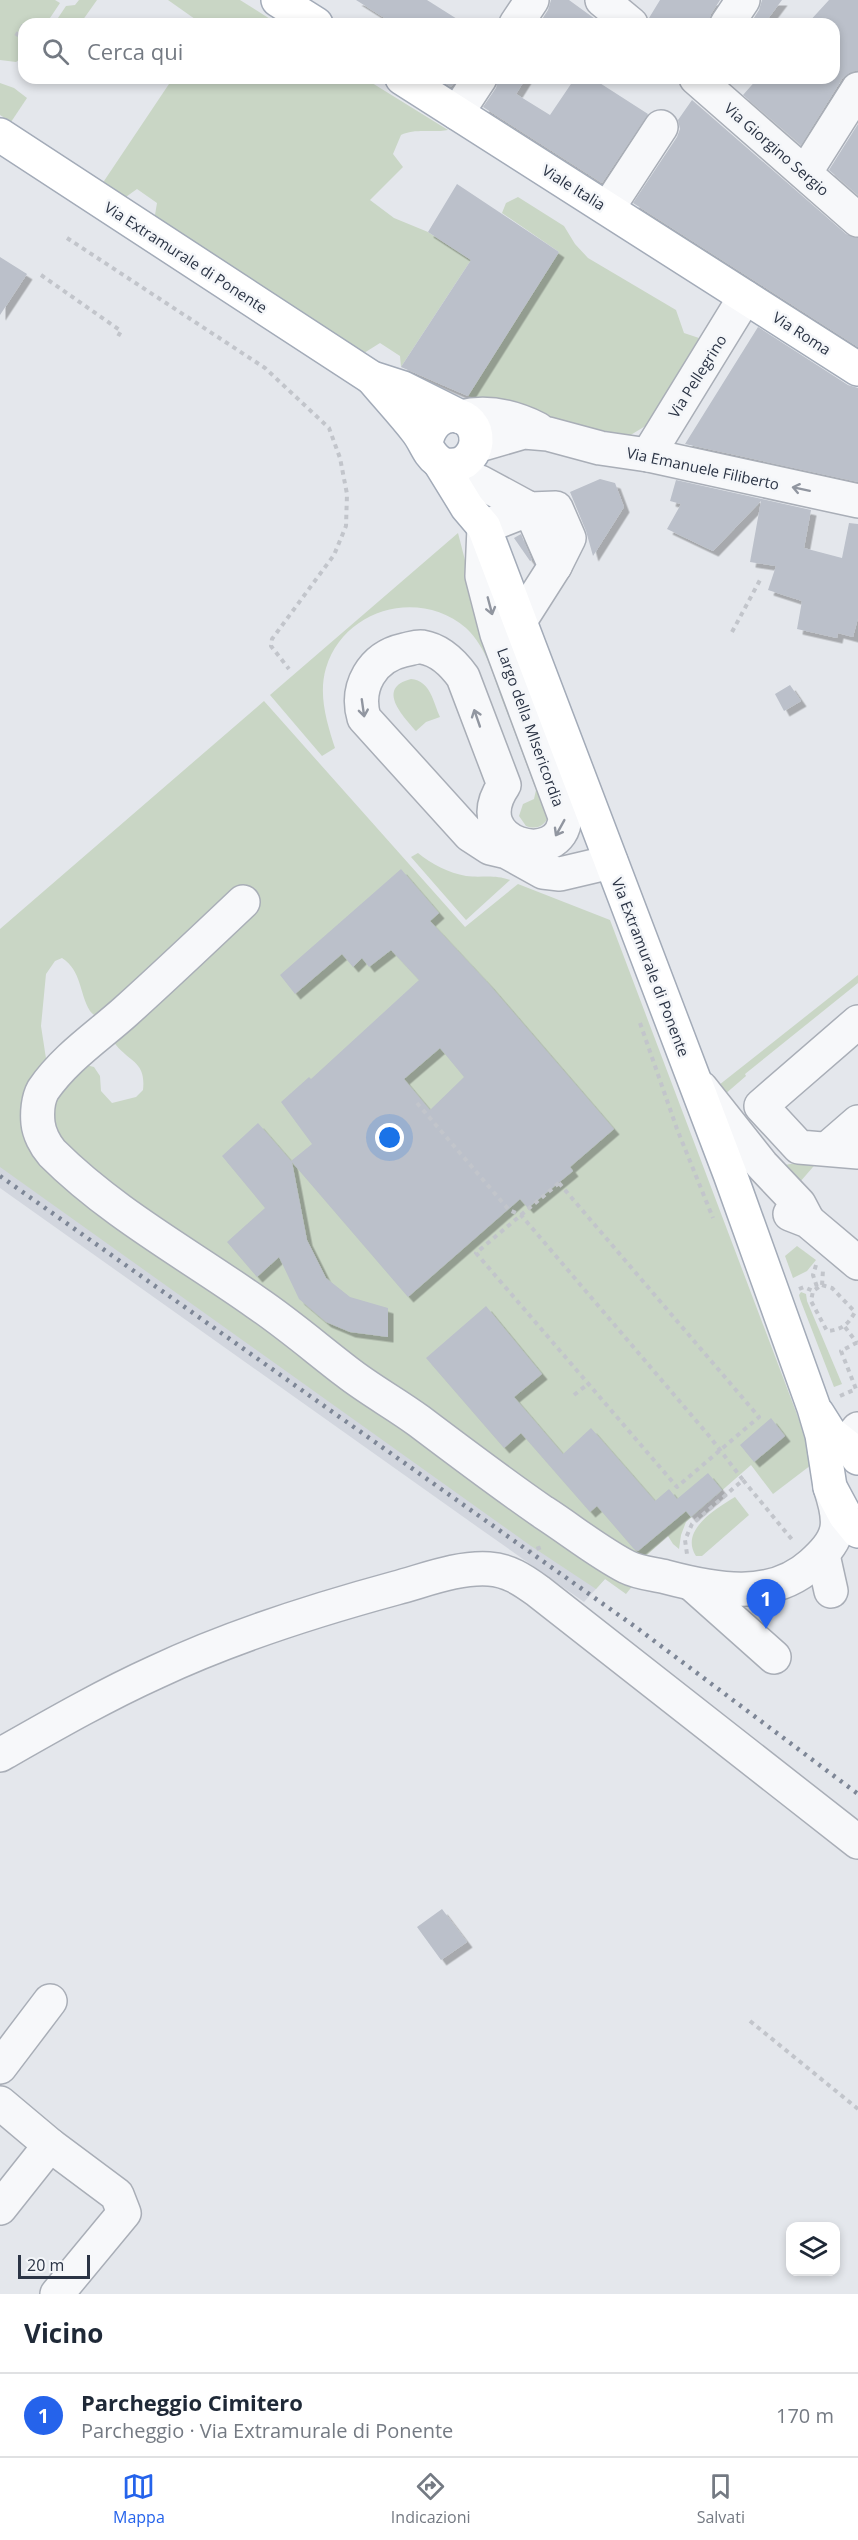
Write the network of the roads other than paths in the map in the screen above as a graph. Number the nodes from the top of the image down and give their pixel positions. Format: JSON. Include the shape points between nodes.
{"nodes":[{"id":1,"x":278,"y":0,"type":"edge"},
{"id":2,"x":532,"y":0,"type":"edge"},
{"id":3,"x":602,"y":0,"type":"edge"},
{"id":4,"x":743,"y":0,"type":"edge"},
{"id":5,"x":306,"y":18,"type":"edge"},
{"id":6,"x":520,"y":18,"type":"edge"},
{"id":7,"x":624,"y":18,"type":"edge"},
{"id":8,"x":731,"y":18,"type":"edge"},
{"id":9,"x":411,"y":84,"type":"edge"},
{"id":10,"x":476,"y":84,"type":"edge"},
{"id":11,"x":703,"y":84,"type":"edge"},
{"id":12,"x":858,"y":89,"type":"edge"},
{"id":13,"x":457,"y":113,"type":"junction"},
{"id":14,"x":661,"y":127,"type":"dead end"},
{"id":15,"x":0,"y":135,"type":"edge"},
{"id":16,"x":805,"y":173,"type":"junction"},
{"id":17,"x":608,"y":208,"type":"junction"},
{"id":18,"x":858,"y":220,"type":"edge"},
{"id":19,"x":746,"y":297,"type":"junction"},
{"id":20,"x":858,"y":369,"type":"edge"},
{"id":21,"x":372,"y":378,"type":"junction"},
{"id":22,"x":461,"y":417,"type":"junction"},
{"id":23,"x":548,"y":434,"type":"junction"},
{"id":24,"x":433,"y":453,"type":"junction"},
{"id":25,"x":648,"y":455,"type":"junction"},
{"id":26,"x":476,"y":461,"type":"junction"},
{"id":27,"x":858,"y":501,"type":"edge"},
{"id":28,"x":530,"y":508,"type":"junction"},
{"id":29,"x":484,"y":527,"type":"junction"},
{"id":30,"x":520,"y":621,"type":"junction"},
{"id":31,"x":498,"y":795,"type":"junction"},
{"id":32,"x":454,"y":816,"type":"junction"},
{"id":33,"x":508,"y":847,"type":"junction"},
{"id":34,"x":612,"y":862,"type":"junction"},
{"id":35,"x":243,"y":902,"type":"dead end"},
{"id":36,"x":858,"y":1022,"type":"edge"},
{"id":37,"x":858,"y":1044,"type":"edge"},
{"id":38,"x":773,"y":1120,"type":"junction"},
{"id":39,"x":858,"y":1122,"type":"edge"},
{"id":40,"x":843,"y":1150,"type":"edge"},
{"id":41,"x":733,"y":1157,"type":"junction"},
{"id":42,"x":858,"y":1263,"type":"edge"},
{"id":43,"x":846,"y":1446,"type":"edge"},
{"id":44,"x":852,"y":1527,"type":"edge"},
{"id":45,"x":818,"y":1559,"type":"junction"},
{"id":46,"x":689,"y":1570,"type":"junction"},
{"id":47,"x":831,"y":1591,"type":"dead end"},
{"id":48,"x":774,"y":1657,"type":"dead end"},
{"id":49,"x":0,"y":1755,"type":"edge"},
{"id":50,"x":858,"y":1842,"type":"edge"},
{"id":51,"x":50,"y":2001,"type":"dead end"},
{"id":52,"x":0,"y":2067,"type":"edge"},
{"id":53,"x":0,"y":2103,"type":"edge"},
{"id":54,"x":50,"y":2145,"type":"junction"},
{"id":55,"x":0,"y":2208,"type":"edge"},
{"id":56,"x":57,"y":2294,"type":"edge"}],
"edges":[{"from":1,"to":5,"type":"main road"},
{"from":2,"to":6,"type":"street"},
{"from":3,"to":7,"type":"street"},
{"from":4,"to":8,"type":"street"},
{"from":9,"to":13,"type":"main road","name":"Viale Italia"},
{"from":10,"to":13,"type":"street"},
{"from":11,"to":16,"type":"street","name":"Via Giorgino Sergio"},
{"from":12,"to":16,"type":"street"},
{"from":13,"to":17,"type":"main road","name":"Viale Italia"},
{"from":14,"to":17,"type":"street"},
{"from":15,"to":21,"type":"main road","name":"Via Extramurale di Ponente"},
{"from":16,"to":18,"type":"street","name":"Via Giorgino Sergio"},
{"from":17,"to":19,"type":"main road","name":"Viale Italia"},
{"from":19,"to":20,"type":"main road","name":"Via Roma"},
{"from":19,"to":25,"type":"street","name":"Via Pellegrino"},
{"from":21,"to":22,"type":"main road","name":"Via Extramurale di Ponente","via":[[403,388]]},
{"from":21,"to":24,"type":"main road","name":"Via Extramurale di Ponente"},
{"from":22,"to":23,"type":"street","via":[[474,413],[506,417]]},
{"from":22,"to":24,"type":"main road","via":[[448,415],[436,420],[428,430]]},
{"from":22,"to":26,"type":"main road","name":"Via Extramurale di Ponente","via":[[476,434]]},
{"from":23,"to":25,"type":"street","name":"Via Emanuele Filiberto","via":[[600,448]]},
{"from":23,"to":26,"type":"street","via":[[524,432]]},
{"from":24,"to":26,"type":"main road","via":[[452,466]]},
{"from":24,"to":29,"type":"main road","name":"Via Extramurale di Ponente"},
{"from":27,"to":25,"type":"street","name":"Via Emanuele Filiberto","one_way":true},
{"from":26,"to":28,"type":"street"},
{"from":26,"to":29,"type":"main road","name":"Via Extramurale di Ponente","via":[[485,500]]},
{"from":28,"to":29,"type":"street"},
{"from":28,"to":30,"type":"street","via":[[556,508],[569,538]]},
{"from":29,"to":30,"type":"main road","name":"Via Extramurale di Ponente"},
{"from":29,"to":33,"type":"street","name":"Largo della MIsericordia","one_way":true,"via":[[482,576],[497,634],[565,816],[560,832],[543,845]]},
{"from":30,"to":34,"type":"main road","name":"Via Extramurale di Ponente"},
{"from":31,"to":32,"type":"street"},
{"from":31,"to":32,"type":"street","name":"Largo della MIsericordia","one_way":true,"via":[[504,786],[459,671],[441,654],[421,646],[394,652],[373,666],[364,684],[364,718]]},
{"from":31,"to":33,"type":"street","name":"Largo della MIsericordia","via":[[494,816]]},
{"from":32,"to":33,"type":"street","name":"Largo della MIsericordia","via":[[470,835],[490,848]]},
{"from":33,"to":34,"type":"street","name":"Largo della MIsericordia","via":[[543,872],[560,874]]},
{"from":34,"to":41,"type":"main road","name":"Via Extramurale di Ponente","via":[[694,1078]]},
{"from":35,"to":46,"type":"street","via":[[130,1008],[72,1055],[51,1080],[41,1094],[38,1113],[38,1125],[48,1149],[132,1218],[258,1303],[350,1375],[570,1530],[630,1569]]},
{"from":36,"to":38,"type":"street","via":[[761,1106]]},
{"from":37,"to":38,"type":"street"},
{"from":38,"to":40,"type":"street","via":[[800,1147]]},
{"from":39,"to":40,"type":"street"},
{"from":41,"to":42,"type":"street","via":[[753,1188],[779,1209],[808,1221]]},
{"from":41,"to":43,"type":"main road","name":"Via Extramurale di Ponente","via":[[814,1408]]},
{"from":43,"to":44,"type":"main road","name":"Via Extramurale di Ponente","via":[[830,1487]]},
{"from":44,"to":45,"type":"street"},
{"from":45,"to":46,"type":"street","via":[[786,1582],[748,1590]]},
{"from":45,"to":47,"type":"street"},
{"from":46,"to":48,"type":"street"},
{"from":49,"to":50,"type":"street","via":[[157,1671],[237,1639],[349,1601],[464,1570],[489,1569],[508,1572],[538,1591]]},
{"from":51,"to":52,"type":"street"},
{"from":53,"to":54,"type":"street"},
{"from":54,"to":55,"type":"street"},
{"from":54,"to":56,"type":"street","via":[[117,2195],[124,2213]]}]}
